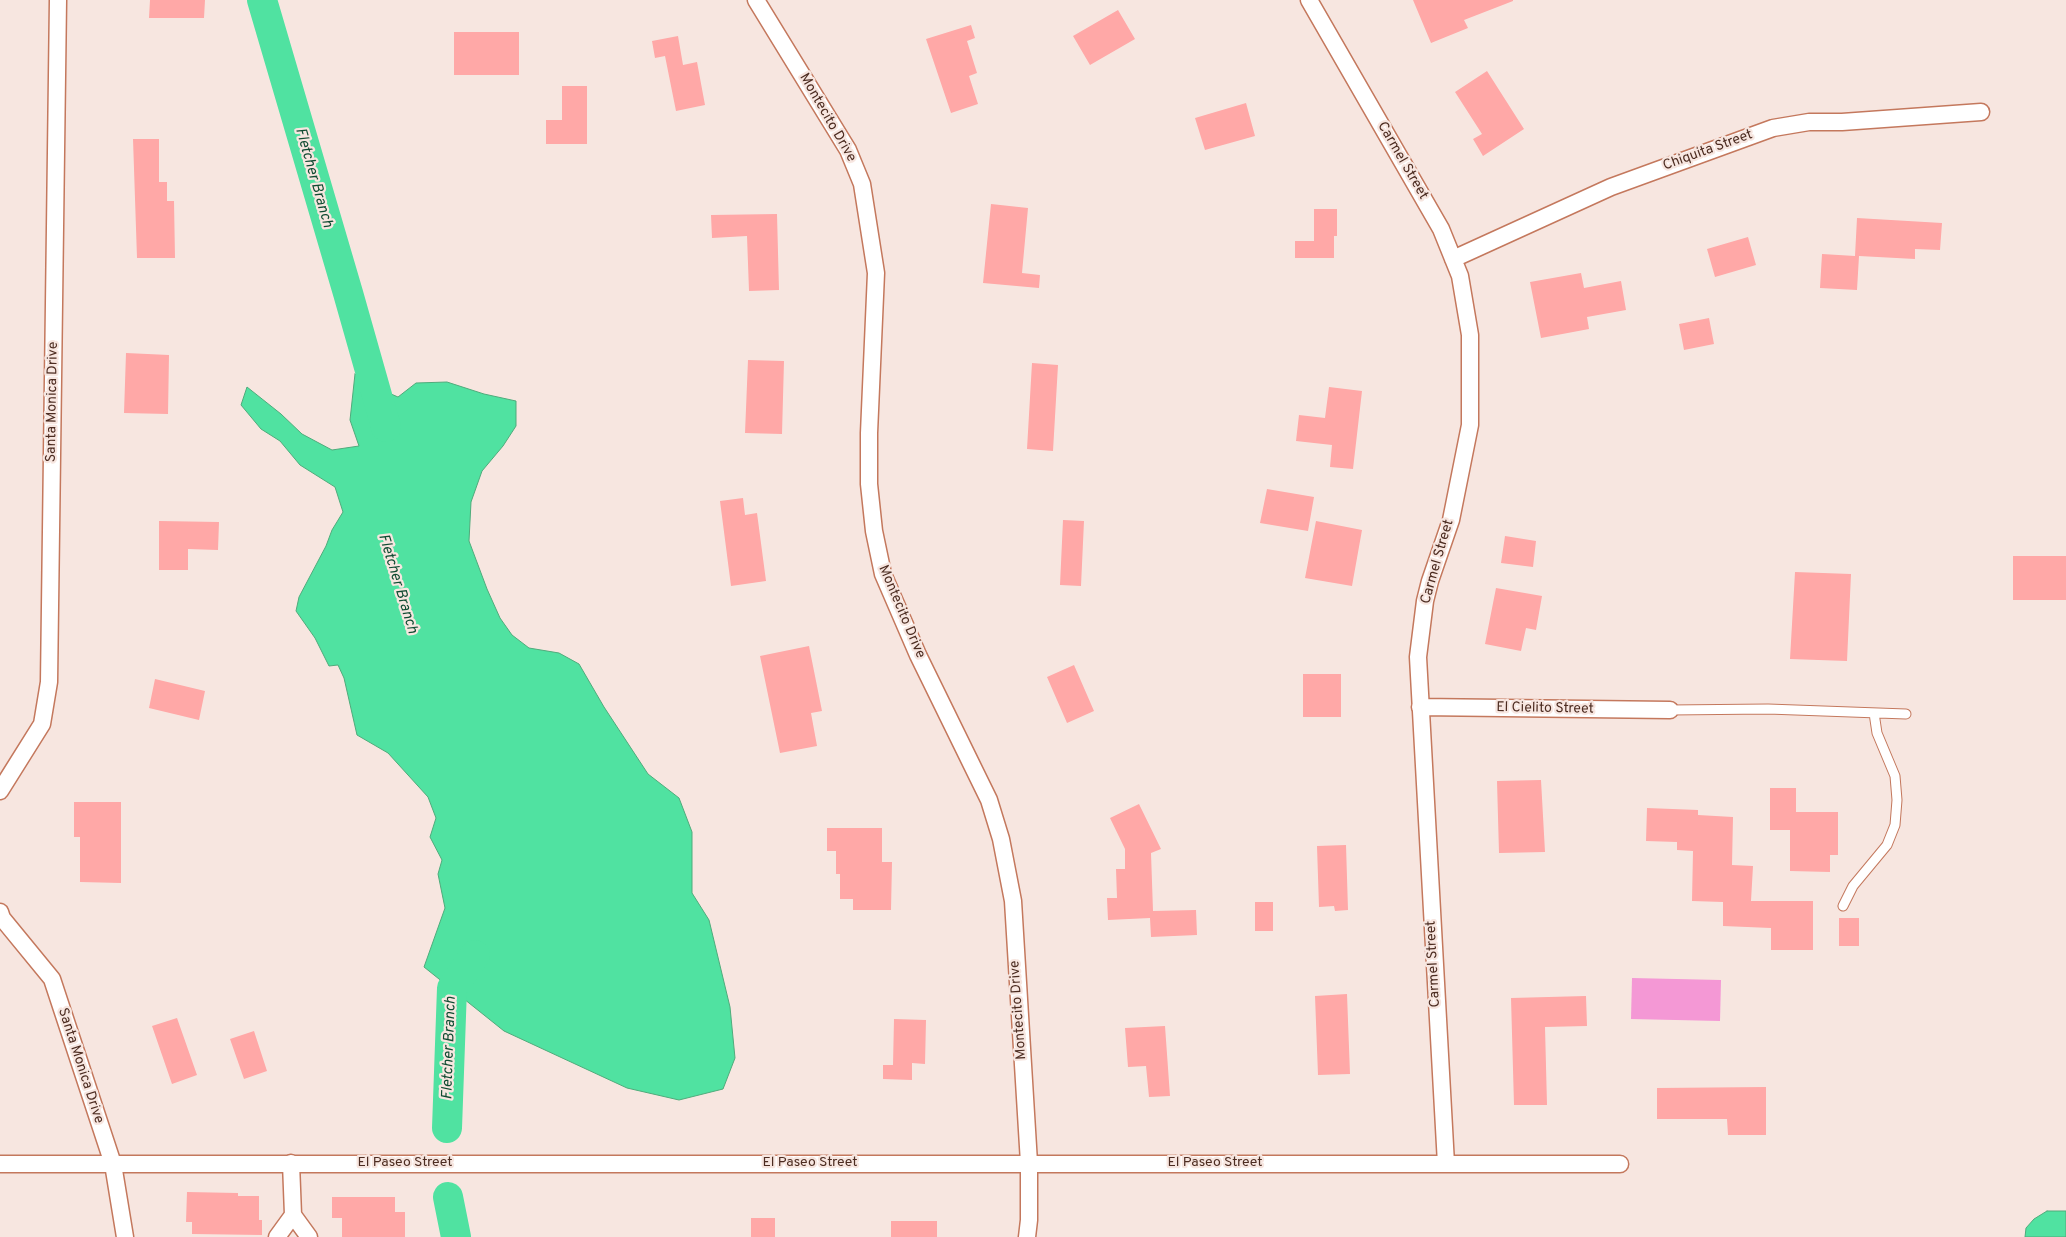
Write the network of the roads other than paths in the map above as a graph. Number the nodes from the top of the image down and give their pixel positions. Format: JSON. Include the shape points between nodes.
{"nodes":[{"id":1,"x":58,"y":0,"type":"edge"},
{"id":2,"x":756,"y":0,"type":"edge"},
{"id":3,"x":1309,"y":0,"type":"edge"},
{"id":4,"x":1980,"y":112,"type":"dead end"},
{"id":5,"x":1453,"y":259,"type":"junction"},
{"id":6,"x":1420,"y":708,"type":"junction"},
{"id":7,"x":1670,"y":710,"type":"joint"},
{"id":8,"x":1874,"y":713,"type":"junction"},
{"id":9,"x":1906,"y":714,"type":"dead end"},
{"id":10,"x":0,"y":791,"type":"edge"},
{"id":11,"x":1843,"y":906,"type":"dead end"},
{"id":12,"x":0,"y":912,"type":"edge"},
{"id":13,"x":1029,"y":1163,"type":"junction"},
{"id":14,"x":0,"y":1164,"type":"edge"},
{"id":15,"x":113,"y":1164,"type":"junction"},
{"id":16,"x":291,"y":1164,"type":"junction"},
{"id":17,"x":1446,"y":1164,"type":"junction"},
{"id":18,"x":1620,"y":1164,"type":"dead end"},
{"id":19,"x":293,"y":1215,"type":"junction"},
{"id":20,"x":125,"y":1237,"type":"edge"},
{"id":21,"x":277,"y":1237,"type":"edge"},
{"id":22,"x":309,"y":1237,"type":"edge"},
{"id":23,"x":1027,"y":1237,"type":"edge"}],
"edges":[{"from":1,"to":10,"type":"street","name":"Santa Monica Drive","via":[[49,682],[42,724]]},
{"from":2,"to":13,"type":"street","name":"Montecito Drive","via":[[848,150],[862,184],[876,273],[869,433],[869,484],[874,531],[883,574],[989,800],[1001,839],[1013,901]]},
{"from":3,"to":5,"type":"street","name":"Carmel Street","via":[[1441,228]]},
{"from":4,"to":5,"type":"street","name":"Chiquita Street","via":[[1809,122],[1774,128],[1611,186]]},
{"from":5,"to":6,"type":"street","name":"Carmel Street","via":[[1460,276],[1470,335],[1470,425],[1451,520],[1425,601],[1418,657]]},
{"from":6,"to":7,"type":"street","name":"El Cielito Street"},
{"from":6,"to":17,"type":"street","name":"Carmel Street"},
{"from":7,"to":8,"type":"lane"},
{"from":8,"to":9,"type":"lane"},
{"from":8,"to":11,"type":"lane","via":[[1877,733],[1895,776],[1896,825],[1886,845],[1853,886]]},
{"from":12,"to":15,"type":"street","name":"Santa Monica Drive","via":[[52,979]]},
{"from":13,"to":16,"type":"street","name":"El Paseo Street"},
{"from":13,"to":17,"type":"street","name":"El Paseo Street"},
{"from":13,"to":23,"type":"street","name":"Montecito Drive"},
{"from":14,"to":15,"type":"street","name":"El Paseo Street"},
{"from":15,"to":16,"type":"street","name":"El Paseo Street"},
{"from":15,"to":20,"type":"street","name":"Santa Monica Drive"},
{"from":16,"to":19,"type":"street"},
{"from":17,"to":18,"type":"street","name":"El Paseo Street"},
{"from":19,"to":21,"type":"street"},
{"from":19,"to":22,"type":"street"}]}
